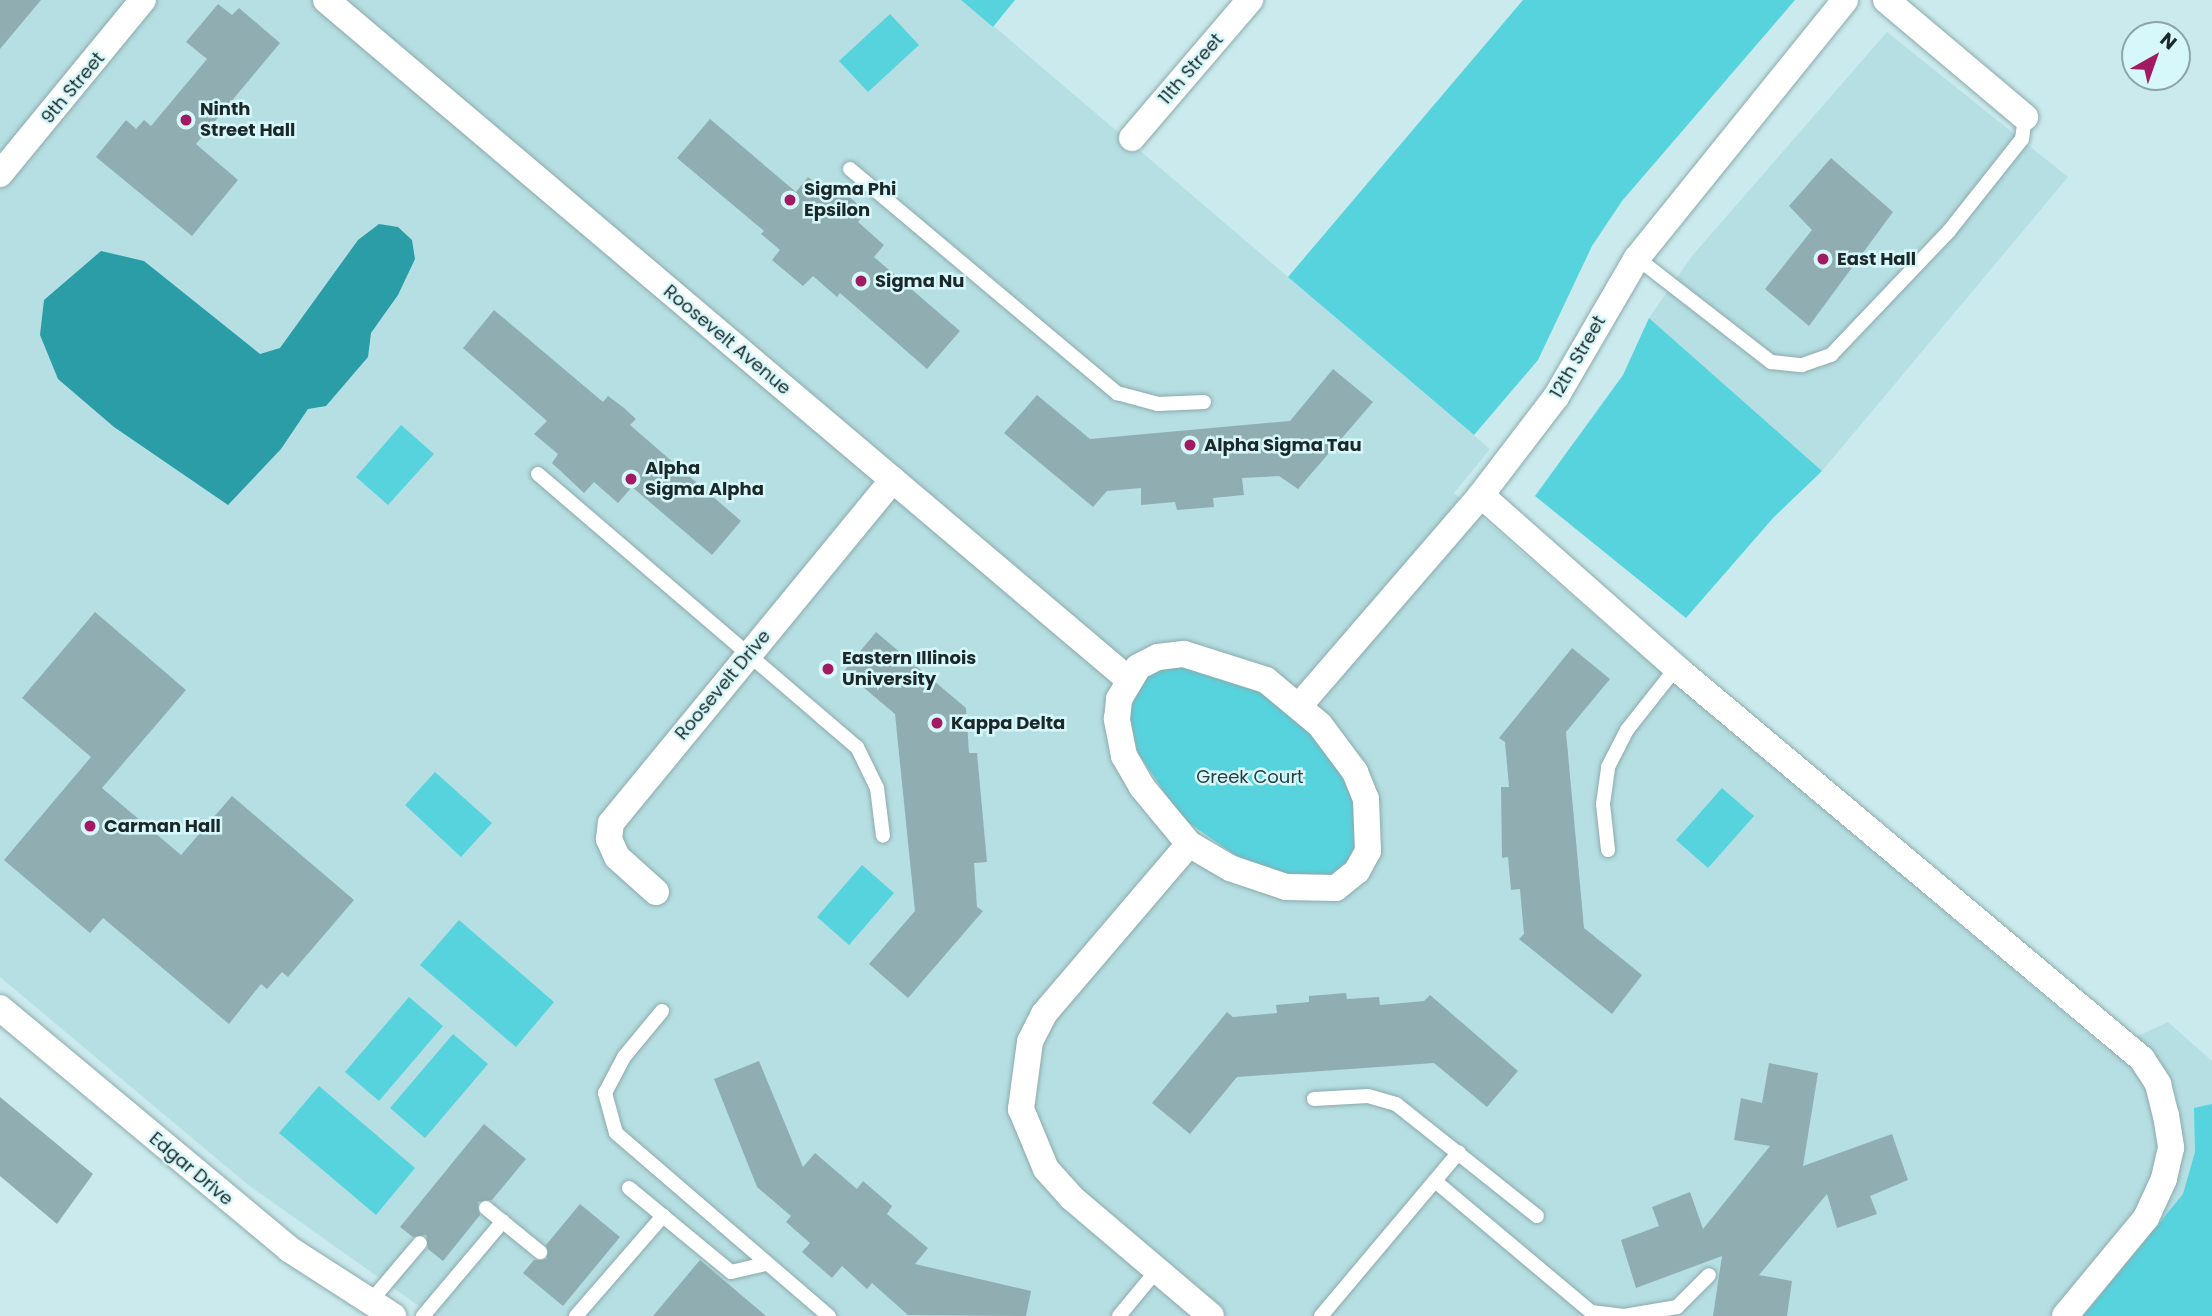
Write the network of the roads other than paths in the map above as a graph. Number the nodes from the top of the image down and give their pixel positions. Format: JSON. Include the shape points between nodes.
{"nodes":[{"id":1,"x":143,"y":0,"type":"edge"},
{"id":2,"x":326,"y":0,"type":"edge"},
{"id":3,"x":1250,"y":0,"type":"edge"},
{"id":4,"x":1845,"y":0,"type":"edge"},
{"id":5,"x":1886,"y":0,"type":"edge"},
{"id":6,"x":2025,"y":117,"type":"joint"},
{"id":7,"x":1132,"y":138,"type":"dead end"},
{"id":8,"x":850,"y":169,"type":"dead end"},
{"id":9,"x":0,"y":174,"type":"edge"},
{"id":10,"x":1637,"y":258,"type":"junction"},
{"id":11,"x":1204,"y":402,"type":"dead end"},
{"id":12,"x":538,"y":474,"type":"dead end"},
{"id":13,"x":893,"y":480,"type":"junction"},
{"id":14,"x":1481,"y":495,"type":"junction"},
{"id":15,"x":749,"y":654,"type":"junction"},
{"id":16,"x":1676,"y":667,"type":"junction"},
{"id":17,"x":1128,"y":679,"type":"junction"},
{"id":18,"x":1300,"y":705,"type":"junction"},
{"id":19,"x":883,"y":836,"type":"dead end"},
{"id":20,"x":1189,"y":844,"type":"junction"},
{"id":21,"x":1608,"y":850,"type":"dead end"},
{"id":22,"x":656,"y":892,"type":"dead end"},
{"id":23,"x":0,"y":1008,"type":"edge"},
{"id":24,"x":662,"y":1011,"type":"dead end"},
{"id":25,"x":1314,"y":1099,"type":"dead end"},
{"id":26,"x":1459,"y":1152,"type":"junction"},
{"id":27,"x":1435,"y":1181,"type":"junction"},
{"id":28,"x":629,"y":1188,"type":"dead end"},
{"id":29,"x":486,"y":1208,"type":"dead end"},
{"id":30,"x":663,"y":1216,"type":"junction"},
{"id":31,"x":1537,"y":1216,"type":"dead end"},
{"id":32,"x":503,"y":1221,"type":"junction"},
{"id":33,"x":420,"y":1242,"type":"dead end"},
{"id":34,"x":541,"y":1252,"type":"dead end"},
{"id":35,"x":767,"y":1264,"type":"junction"},
{"id":36,"x":1157,"y":1270,"type":"junction"},
{"id":37,"x":1709,"y":1275,"type":"dead end"},
{"id":38,"x":370,"y":1302,"type":"junction"},
{"id":39,"x":393,"y":1316,"type":"edge"},
{"id":40,"x":423,"y":1316,"type":"edge"},
{"id":41,"x":576,"y":1316,"type":"edge"},
{"id":42,"x":829,"y":1316,"type":"edge"},
{"id":43,"x":1119,"y":1316,"type":"edge"},
{"id":44,"x":1211,"y":1316,"type":"edge"},
{"id":45,"x":1321,"y":1316,"type":"edge"},
{"id":46,"x":2065,"y":1316,"type":"edge"}],
"edges":[{"from":1,"to":9,"type":"street","name":"9th Street"},
{"from":2,"to":13,"type":"street","name":"Roosevelt Avenue"},
{"from":3,"to":7,"type":"street","name":"11th Street"},
{"from":4,"to":10,"type":"street","name":"12th Street"},
{"from":5,"to":6,"type":"street"},
{"from":6,"to":10,"type":"lane","via":[[2022,139],[1949,231],[1831,355],[1812,362],[1771,362]]},
{"from":8,"to":11,"type":"lane","via":[[1117,393],[1158,404]]},
{"from":10,"to":14,"type":"street","name":"12th Street","via":[[1556,397]]},
{"from":12,"to":15,"type":"lane"},
{"from":13,"to":15,"type":"street","name":"Roosevelt Drive"},
{"from":13,"to":17,"type":"street","name":"Roosevelt Avenue"},
{"from":14,"to":16,"type":"street"},
{"from":14,"to":18,"type":"street","name":"12th Street"},
{"from":15,"to":19,"type":"lane","via":[[857,747],[877,788]]},
{"from":15,"to":22,"type":"street","name":"Roosevelt Drive","via":[[611,823],[608,839],[617,857]]},
{"from":16,"to":21,"type":"lane","via":[[1627,730],[1608,767],[1603,804]]},
{"from":16,"to":46,"type":"street","via":[[2142,1059],[2158,1084],[2171,1148],[2164,1179],[2146,1218]]},
{"from":17,"to":18,"type":"street","via":[[1138,667],[1158,657],[1184,654],[1266,680]]},
{"from":17,"to":20,"type":"street","via":[[1117,719],[1124,756],[1157,808]]},
{"from":18,"to":20,"type":"street","via":[[1355,772],[1366,799],[1368,851],[1357,871],[1336,888],[1286,887],[1230,868]]},
{"from":20,"to":36,"type":"street","via":[[1044,1014],[1030,1042],[1023,1075],[1021,1109],[1046,1169],[1072,1198]]},
{"from":23,"to":38,"type":"street","name":"Edgar Drive","via":[[232,1204],[289,1249]]},
{"from":24,"to":35,"type":"lane","via":[[624,1057],[606,1093],[616,1133]]},
{"from":25,"to":26,"type":"lane","via":[[1368,1096],[1396,1104]]},
{"from":26,"to":27,"type":"lane"},
{"from":26,"to":31,"type":"lane"},
{"from":27,"to":37,"type":"lane","via":[[1591,1312],[1624,1315],[1669,1309],[1691,1295]]},
{"from":27,"to":45,"type":"lane"},
{"from":28,"to":30,"type":"lane"},
{"from":29,"to":32,"type":"lane"},
{"from":30,"to":35,"type":"lane","via":[[731,1272]]},
{"from":30,"to":41,"type":"lane"},
{"from":32,"to":34,"type":"lane"},
{"from":32,"to":40,"type":"lane"},
{"from":33,"to":38,"type":"lane"},
{"from":35,"to":42,"type":"lane"},
{"from":36,"to":43,"type":"lane"},
{"from":36,"to":44,"type":"street"},
{"from":38,"to":39,"type":"street","name":"Edgar Drive"}]}
